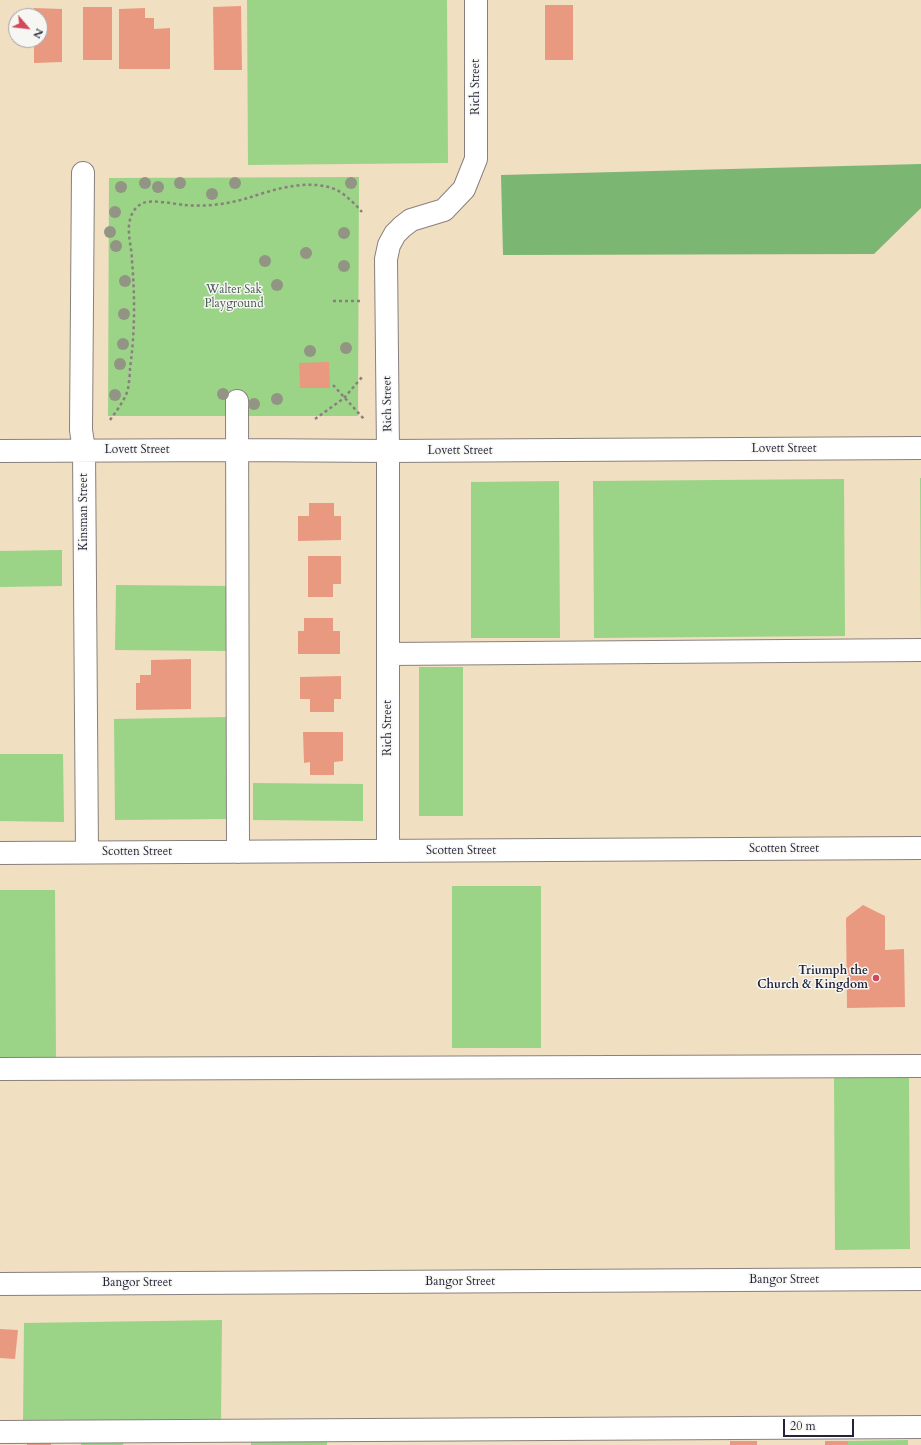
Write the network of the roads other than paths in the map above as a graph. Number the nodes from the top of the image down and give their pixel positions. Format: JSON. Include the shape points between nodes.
{"nodes":[{"id":1,"x":476,"y":0,"type":"edge"},
{"id":2,"x":83,"y":173,"type":"dead end"},
{"id":3,"x":238,"y":401,"type":"dead end"},
{"id":4,"x":921,"y":448,"type":"edge"},
{"id":5,"x":84,"y":450,"type":"junction"},
{"id":6,"x":238,"y":450,"type":"junction"},
{"id":7,"x":0,"y":451,"type":"edge"},
{"id":8,"x":388,"y":451,"type":"junction"},
{"id":9,"x":921,"y":650,"type":"edge"},
{"id":10,"x":388,"y":654,"type":"junction"},
{"id":11,"x":921,"y":848,"type":"edge"},
{"id":12,"x":388,"y":851,"type":"junction"},
{"id":13,"x":87,"y":852,"type":"junction"},
{"id":14,"x":238,"y":852,"type":"junction"},
{"id":15,"x":0,"y":853,"type":"edge"},
{"id":16,"x":921,"y":1066,"type":"edge"},
{"id":17,"x":0,"y":1070,"type":"edge"},
{"id":18,"x":921,"y":1279,"type":"edge"},
{"id":19,"x":0,"y":1284,"type":"edge"},
{"id":20,"x":921,"y":1427,"type":"edge"},
{"id":21,"x":0,"y":1432,"type":"edge"}],
"edges":[{"from":1,"to":8,"type":"street","name":"Rich Street","via":[[476,158],[464,189],[444,210],[410,220],[402,227],[389,245],[386,259]]},
{"from":2,"to":5,"type":"street","name":"Kinsman Street","via":[[81,430]]},
{"from":3,"to":6,"type":"street"},
{"from":4,"to":8,"type":"street","name":"Lovett Street"},
{"from":5,"to":6,"type":"street","name":"Lovett Street"},
{"from":5,"to":7,"type":"street","name":"Lovett Street"},
{"from":5,"to":13,"type":"street","name":"Kinsman Street"},
{"from":6,"to":8,"type":"street","name":"Lovett Street"},
{"from":6,"to":14,"type":"street"},
{"from":8,"to":10,"type":"street","name":"Rich Street"},
{"from":9,"to":10,"type":"street"},
{"from":10,"to":12,"type":"street","name":"Rich Street"},
{"from":11,"to":12,"type":"street","name":"Scotten Street"},
{"from":12,"to":14,"type":"street","name":"Scotten Street"},
{"from":13,"to":14,"type":"street","name":"Scotten Street"},
{"from":13,"to":15,"type":"street","name":"Scotten Street"},
{"from":16,"to":17,"type":"street"},
{"from":18,"to":19,"type":"street","name":"Bangor Street"},
{"from":20,"to":21,"type":"street"}]}
